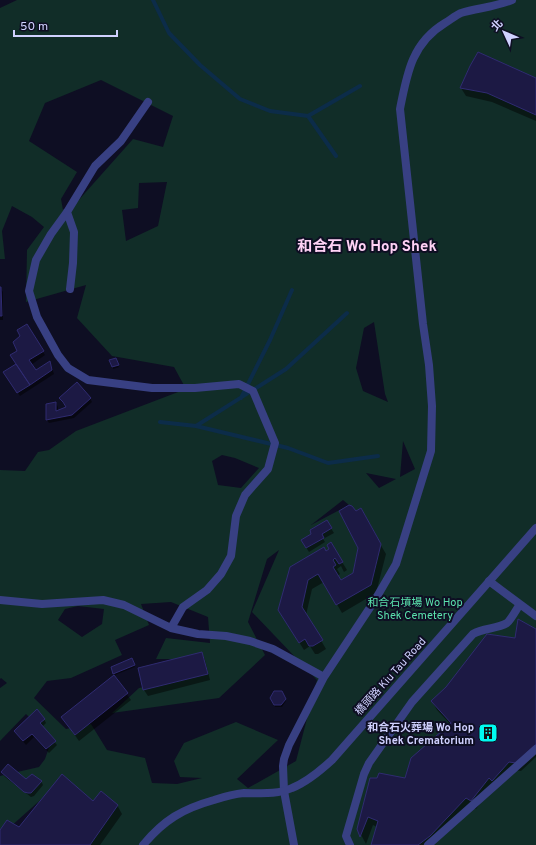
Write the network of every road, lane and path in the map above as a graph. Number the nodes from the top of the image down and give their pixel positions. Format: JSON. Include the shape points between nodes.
{"nodes":[{"id":1,"x":512,"y":0,"type":"edge"},
{"id":2,"x":148,"y":102,"type":"dead end"},
{"id":3,"x":67,"y":212,"type":"junction"},
{"id":4,"x":70,"y":289,"type":"dead end"},
{"id":5,"x":536,"y":528,"type":"edge"},
{"id":6,"x":489,"y":581,"type":"junction"},
{"id":7,"x":0,"y":600,"type":"edge"},
{"id":8,"x":520,"y":604,"type":"junction"},
{"id":9,"x":536,"y":616,"type":"edge"},
{"id":10,"x":171,"y":628,"type":"junction"},
{"id":11,"x":324,"y":676,"type":"junction"},
{"id":12,"x":536,"y":749,"type":"edge"},
{"id":13,"x":284,"y":791,"type":"junction"},
{"id":14,"x":142,"y":845,"type":"edge"},
{"id":15,"x":294,"y":845,"type":"edge"},
{"id":16,"x":350,"y":845,"type":"edge"},
{"id":17,"x":428,"y":845,"type":"edge"}],
"edges":[{"from":1,"to":11,"type":"street","via":[[460,14],[440,26],[427,36],[415,54],[406,79],[400,109],[429,365],[432,406],[431,451],[396,564]]},
{"from":2,"to":3,"type":"street","via":[[121,141],[95,166]]},
{"from":3,"to":4,"type":"street","via":[[74,232]]},
{"from":3,"to":10,"type":"street","via":[[36,260],[29,290],[37,318],[68,368],[88,380],[152,388],[239,384],[253,391],[275,443],[268,469],[245,495],[236,516],[231,556],[221,574],[207,590],[183,607]]},
{"from":5,"to":6,"type":"street","name":"橋頭路 Kiu Tau Road"},
{"from":6,"to":8,"type":"street"},
{"from":6,"to":13,"type":"street","name":"橋頭路 Kiu Tau Road","via":[[332,760],[320,772]]},
{"from":7,"to":10,"type":"street","via":[[42,604],[103,600],[124,605]]},
{"from":8,"to":9,"type":"street"},
{"from":8,"to":16,"type":"street","via":[[505,624],[473,634],[412,702],[364,774],[346,836]]},
{"from":10,"to":11,"type":"street","via":[[250,641],[273,649]]},
{"from":11,"to":13,"type":"street","via":[[284,758]]},
{"from":12,"to":17,"type":"street"},
{"from":13,"to":14,"type":"street","name":"橋頭路 Kiu Tau Road","via":[[226,796],[198,805],[170,819]]},
{"from":13,"to":15,"type":"street"}]}
